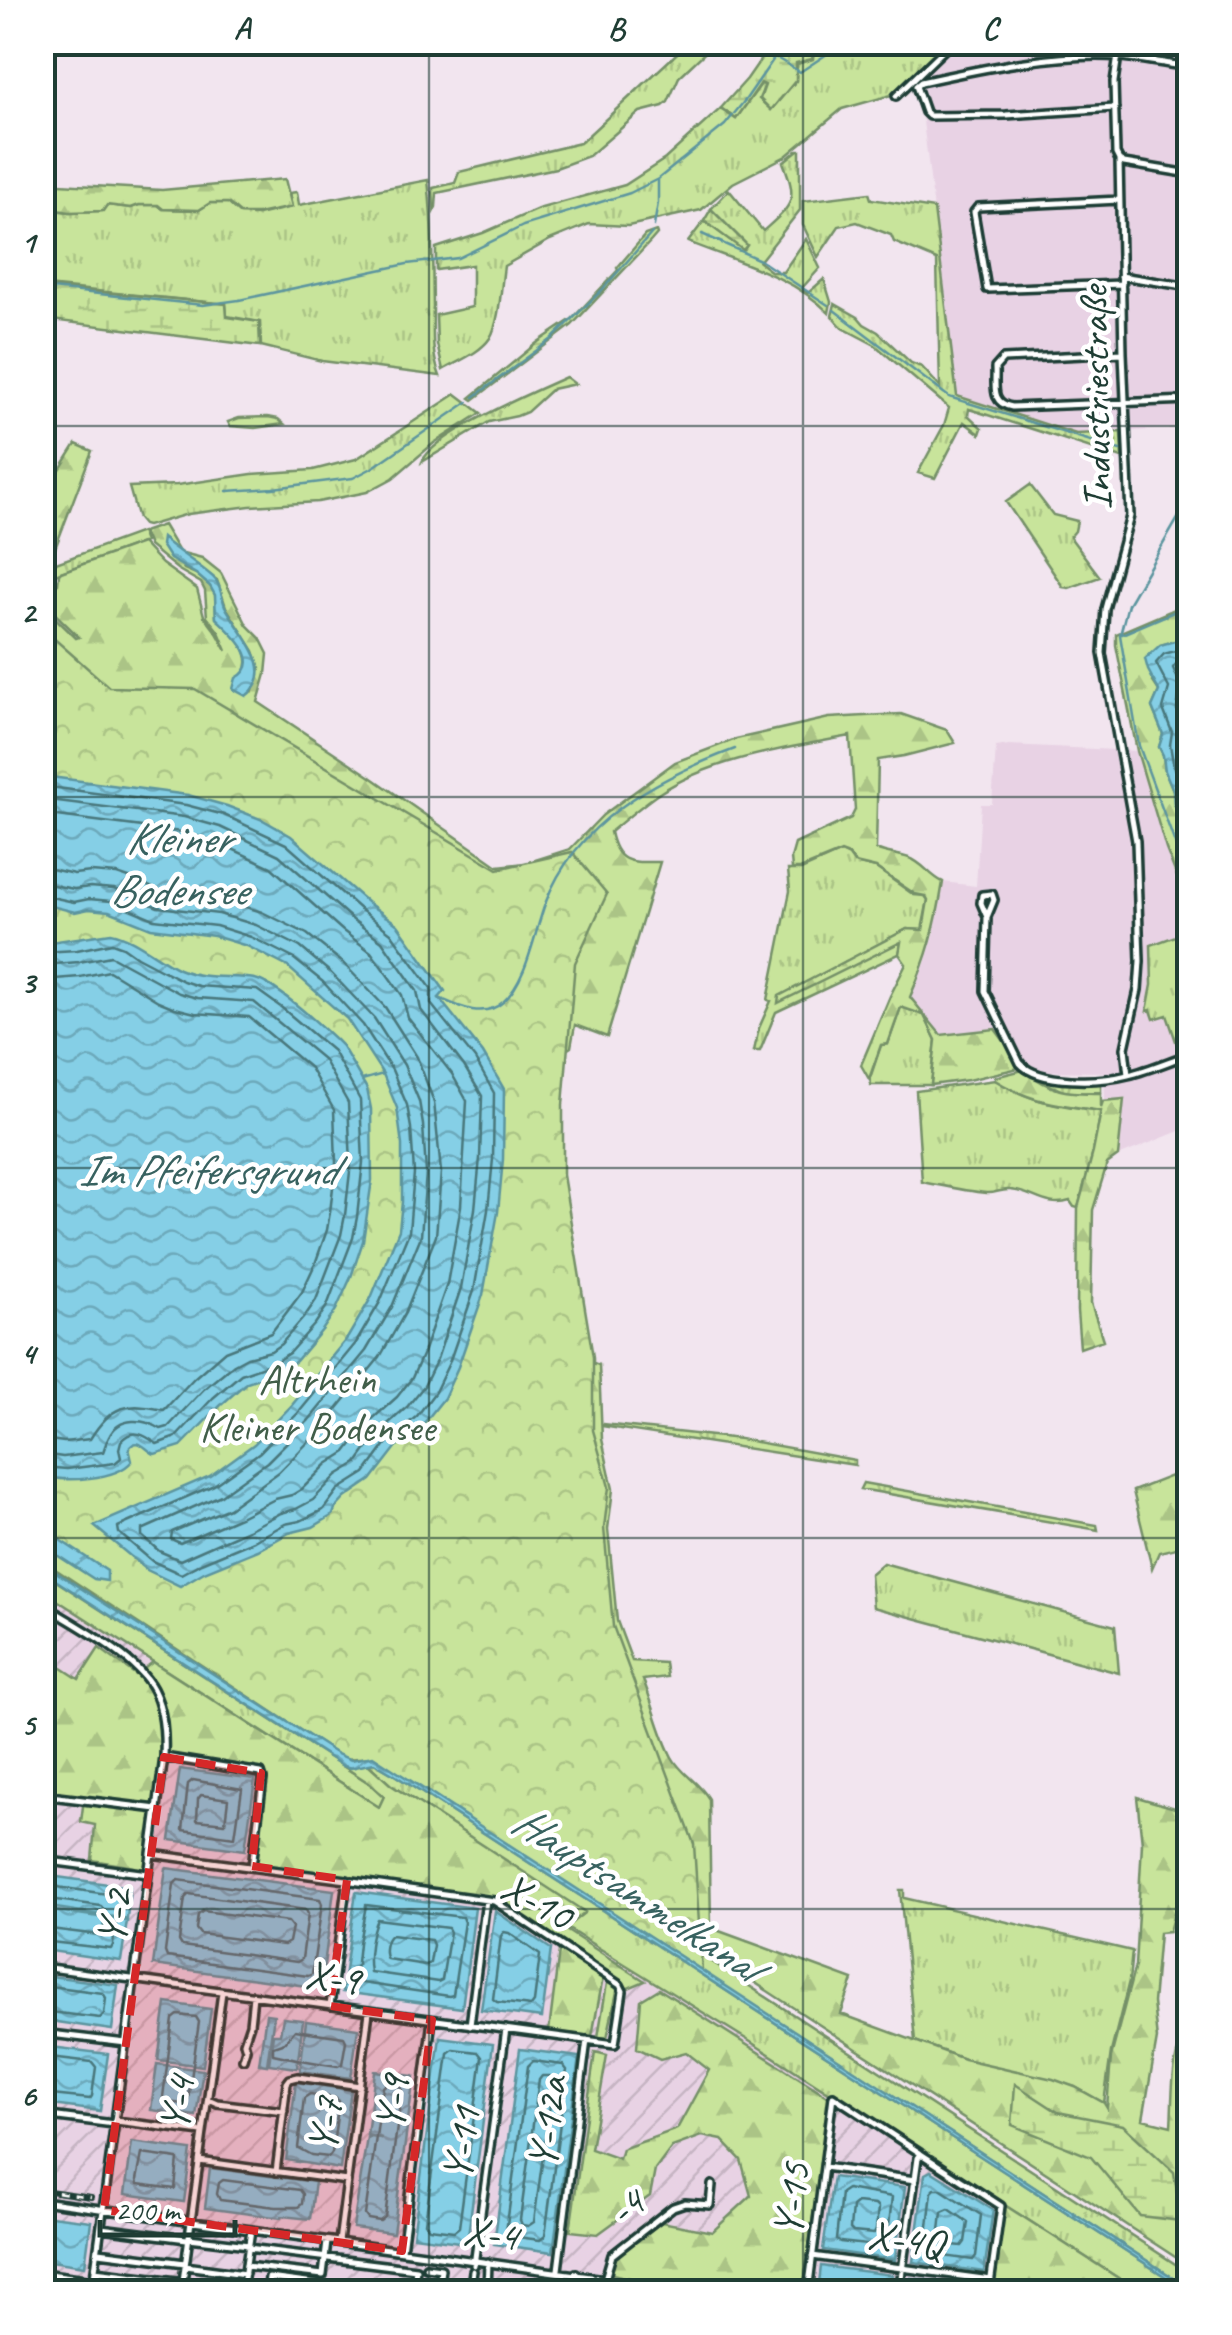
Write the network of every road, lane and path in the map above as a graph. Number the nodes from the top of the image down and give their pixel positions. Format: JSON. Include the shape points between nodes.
{"nodes":[{"id":1,"x":952,"y":42,"type":"edge"},
{"id":2,"x":1120,"y":42,"type":"edge"},
{"id":3,"x":1118,"y":56,"type":"junction"},
{"id":4,"x":1190,"y":67,"type":"edge"},
{"id":5,"x":896,"y":96,"type":"dead end"},
{"id":6,"x":1115,"y":108,"type":"junction"},
{"id":7,"x":1119,"y":160,"type":"junction"},
{"id":8,"x":1190,"y":174,"type":"edge"},
{"id":9,"x":1119,"y":200,"type":"junction"},
{"id":10,"x":1122,"y":276,"type":"junction"},
{"id":11,"x":1122,"y":284,"type":"junction"},
{"id":12,"x":1190,"y":287,"type":"edge"},
{"id":13,"x":1123,"y":353,"type":"junction"},
{"id":14,"x":1190,"y":400,"type":"edge"},
{"id":15,"x":1125,"y":402,"type":"junction"},
{"id":16,"x":987,"y":917,"type":"dead end"},
{"id":17,"x":1190,"y":1054,"type":"edge"},
{"id":18,"x":1128,"y":1075,"type":"junction"},
{"id":19,"x":42,"y":1604,"type":"edge"},
{"id":20,"x":164,"y":1757,"type":"junction"},
{"id":21,"x":42,"y":1774,"type":"edge"},
{"id":22,"x":42,"y":1795,"type":"edge"},
{"id":23,"x":51,"y":1796,"type":"junction"},
{"id":24,"x":158,"y":1809,"type":"junction"},
{"id":25,"x":151,"y":1854,"type":"junction"},
{"id":26,"x":42,"y":1860,"type":"edge"},
{"id":27,"x":252,"y":1866,"type":"junction"},
{"id":28,"x":148,"y":1874,"type":"junction"},
{"id":29,"x":350,"y":1881,"type":"junction"},
{"id":30,"x":486,"y":1900,"type":"junction"},
{"id":31,"x":42,"y":1968,"type":"edge"},
{"id":32,"x":134,"y":1980,"type":"junction"},
{"id":33,"x":623,"y":1991,"type":"joint"},
{"id":34,"x":222,"y":1992,"type":"junction"},
{"id":35,"x":254,"y":1996,"type":"junction"},
{"id":36,"x":330,"y":2006,"type":"junction"},
{"id":37,"x":370,"y":2012,"type":"junction"},
{"id":38,"x":432,"y":2020,"type":"junction"},
{"id":39,"x":470,"y":2025,"type":"junction"},
{"id":40,"x":506,"y":2030,"type":"junction"},
{"id":41,"x":42,"y":2033,"type":"edge"},
{"id":42,"x":587,"y":2040,"type":"junction"},
{"id":43,"x":126,"y":2043,"type":"junction"},
{"id":44,"x":615,"y":2044,"type":"joint"},
{"id":45,"x":243,"y":2059,"type":"dead end"},
{"id":46,"x":360,"y":2086,"type":"junction"},
{"id":47,"x":207,"y":2099,"type":"junction"},
{"id":48,"x":284,"y":2111,"type":"junction"},
{"id":49,"x":42,"y":2114,"type":"edge"},
{"id":50,"x":115,"y":2122,"type":"junction"},
{"id":51,"x":202,"y":2132,"type":"junction"},
{"id":52,"x":920,"y":2156,"type":"junction"},
{"id":53,"x":198,"y":2161,"type":"junction"},
{"id":54,"x":824,"y":2167,"type":"junction"},
{"id":55,"x":276,"y":2172,"type":"junction"},
{"id":56,"x":915,"y":2180,"type":"junction"},
{"id":57,"x":347,"y":2181,"type":"junction"},
{"id":58,"x":712,"y":2185,"type":"dead end"},
{"id":59,"x":42,"y":2201,"type":"edge"},
{"id":60,"x":104,"y":2210,"type":"junction"},
{"id":61,"x":190,"y":2222,"type":"junction"},
{"id":62,"x":101,"y":2228,"type":"junction"},
{"id":63,"x":251,"y":2230,"type":"junction"},
{"id":64,"x":189,"y":2239,"type":"junction"},
{"id":65,"x":327,"y":2242,"type":"junction"},
{"id":66,"x":338,"y":2243,"type":"junction"},
{"id":67,"x":248,"y":2247,"type":"junction"},
{"id":68,"x":402,"y":2251,"type":"junction"},
{"id":69,"x":98,"y":2252,"type":"junction"},
{"id":70,"x":812,"y":2256,"type":"junction"},
{"id":71,"x":325,"y":2258,"type":"junction"},
{"id":72,"x":488,"y":2262,"type":"junction"},
{"id":73,"x":185,"y":2264,"type":"junction"},
{"id":74,"x":474,"y":2266,"type":"junction"},
{"id":75,"x":426,"y":2267,"type":"dead end"},
{"id":76,"x":902,"y":2268,"type":"junction"},
{"id":77,"x":96,"y":2270,"type":"junction"},
{"id":78,"x":246,"y":2270,"type":"junction"},
{"id":79,"x":558,"y":2270,"type":"junction"},
{"id":80,"x":42,"y":2273,"type":"edge"},
{"id":81,"x":576,"y":2273,"type":"junction"},
{"id":82,"x":323,"y":2275,"type":"junction"},
{"id":83,"x":156,"y":2278,"type":"junction"},
{"id":84,"x":94,"y":2280,"type":"junction"},
{"id":85,"x":990,"y":2280,"type":"junction"},
{"id":86,"x":181,"y":2281,"type":"junction"},
{"id":87,"x":377,"y":2287,"type":"dead end"},
{"id":88,"x":217,"y":2289,"type":"edge"},
{"id":89,"x":322,"y":2289,"type":"edge"},
{"id":90,"x":439,"y":2289,"type":"edge"},
{"id":91,"x":242,"y":2291,"type":"edge"},
{"id":92,"x":92,"y":2292,"type":"edge"},
{"id":93,"x":154,"y":2292,"type":"edge"},
{"id":94,"x":177,"y":2292,"type":"edge"},
{"id":95,"x":267,"y":2292,"type":"edge"},
{"id":96,"x":369,"y":2292,"type":"edge"},
{"id":97,"x":470,"y":2292,"type":"edge"},
{"id":98,"x":486,"y":2292,"type":"edge"},
{"id":99,"x":573,"y":2292,"type":"edge"},
{"id":100,"x":808,"y":2292,"type":"edge"},
{"id":101,"x":898,"y":2292,"type":"edge"},
{"id":102,"x":989,"y":2292,"type":"edge"}],
"edges":[{"from":1,"to":5,"type":"street"},
{"from":2,"to":3,"type":"street","name":"Industriestraße"},
{"from":3,"to":4,"type":"street"},
{"from":3,"to":6,"type":"street","name":"Industriestraße"},
{"from":3,"to":6,"type":"street","via":[[990,67],[916,86],[929,116]]},
{"from":6,"to":7,"type":"street","name":"Industriestraße"},
{"from":7,"to":8,"type":"street"},
{"from":7,"to":9,"type":"street","name":"Industriestraße"},
{"from":9,"to":10,"type":"street","name":"Industriestraße"},
{"from":9,"to":11,"type":"street","via":[[974,212],[987,289]]},
{"from":10,"to":11,"type":"street","name":"Industriestraße"},
{"from":10,"to":12,"type":"street"},
{"from":11,"to":13,"type":"street","name":"Industriestraße"},
{"from":13,"to":15,"type":"street","name":"Industriestraße"},
{"from":13,"to":15,"type":"street","via":[[999,360],[996,398],[1006,406]]},
{"from":14,"to":15,"type":"street"},
{"from":15,"to":18,"type":"street","name":"Industriestraße","via":[[1130,516],[1102,634],[1136,841],[1139,981],[1125,1056]]},
{"from":16,"to":18,"type":"street","via":[[985,991],[1023,1067],[1066,1078]]},
{"from":17,"to":18,"type":"street"},
{"from":19,"to":20,"type":"street","name":"Y-2","via":[[124,1657],[152,1686],[165,1731]]},
{"from":20,"to":24,"type":"street","name":"Y-2"},
{"from":20,"to":27,"type":"street","via":[[260,1773]]},
{"from":21,"to":23,"type":"street"},
{"from":22,"to":23,"type":"street"},
{"from":23,"to":24,"type":"street"},
{"from":24,"to":25,"type":"street","name":"Y-2"},
{"from":25,"to":27,"type":"street","name":"X-10"},
{"from":25,"to":28,"type":"street","name":"Y-2"},
{"from":26,"to":28,"type":"street"},
{"from":27,"to":29,"type":"street","name":"X-10"},
{"from":28,"to":32,"type":"street","name":"Y-2"},
{"from":29,"to":30,"type":"street","name":"X-10"},
{"from":29,"to":36,"type":"street"},
{"from":30,"to":33,"type":"street","name":"X-10"},
{"from":30,"to":39,"type":"street"},
{"from":31,"to":32,"type":"street","name":"X-9"},
{"from":32,"to":34,"type":"street","name":"X-9"},
{"from":32,"to":43,"type":"street","name":"Y-2"},
{"from":33,"to":44,"type":"street","name":"Y-12a"},
{"from":34,"to":35,"type":"street","name":"X-9"},
{"from":34,"to":47,"type":"street","name":"Y-4"},
{"from":35,"to":36,"type":"street","name":"X-9"},
{"from":35,"to":45,"type":"street"},
{"from":36,"to":37,"type":"street","name":"X-9"},
{"from":37,"to":38,"type":"street","name":"X-9"},
{"from":37,"to":46,"type":"street","name":"Y-7"},
{"from":38,"to":39,"type":"street","name":"X-9"},
{"from":38,"to":68,"type":"street","name":"Y-9"},
{"from":39,"to":40,"type":"street","name":"X-9"},
{"from":40,"to":42,"type":"street","name":"X-9"},
{"from":40,"to":74,"type":"street","name":"Y-11"},
{"from":41,"to":43,"type":"street"},
{"from":42,"to":44,"type":"street","name":"X-9"},
{"from":42,"to":79,"type":"street","name":"Y-12a"},
{"from":43,"to":50,"type":"street","name":"Y-2"},
{"from":46,"to":48,"type":"street","via":[[292,2078]]},
{"from":46,"to":57,"type":"street","name":"Y-7"},
{"from":47,"to":48,"type":"street"},
{"from":47,"to":51,"type":"street","name":"Y-4"},
{"from":48,"to":55,"type":"street"},
{"from":49,"to":50,"type":"street"},
{"from":50,"to":51,"type":"street"},
{"from":50,"to":60,"type":"street","name":"Y-2"},
{"from":51,"to":53,"type":"street","name":"Y-4"},
{"from":52,"to":54,"type":"street","name":"Y-15","via":[[833,2096]]},
{"from":52,"to":56,"type":"street"},
{"from":52,"to":85,"type":"street","via":[[1001,2206]]},
{"from":53,"to":55,"type":"street"},
{"from":53,"to":61,"type":"street","name":"Y-4"},
{"from":54,"to":56,"type":"street"},
{"from":54,"to":70,"type":"street","name":"Y-15"},
{"from":55,"to":57,"type":"street"},
{"from":56,"to":76,"type":"street"},
{"from":57,"to":66,"type":"street","name":"Y-7"},
{"from":58,"to":81,"type":"street","name":"-4","via":[[710,2205],[673,2207],[612,2255],[605,2278]]},
{"from":59,"to":60,"type":"street","name":"X-4"},
{"from":60,"to":61,"type":"street","name":"X-4"},
{"from":60,"to":62,"type":"street","name":"Y-2"},
{"from":61,"to":63,"type":"street","name":"X-4"},
{"from":61,"to":64,"type":"street","name":"Y-4"},
{"from":62,"to":64,"type":"street"},
{"from":62,"to":69,"type":"street","name":"Y-2"},
{"from":63,"to":65,"type":"street","name":"X-4"},
{"from":63,"to":67,"type":"street"},
{"from":64,"to":67,"type":"street"},
{"from":64,"to":73,"type":"street","name":"Y-4"},
{"from":65,"to":66,"type":"street","name":"X-4"},
{"from":65,"to":71,"type":"street"},
{"from":66,"to":68,"type":"street","name":"X-4"},
{"from":67,"to":71,"type":"street"},
{"from":67,"to":78,"type":"street"},
{"from":68,"to":74,"type":"street","name":"X-4"},
{"from":69,"to":73,"type":"street"},
{"from":69,"to":77,"type":"street","name":"Y-2"},
{"from":70,"to":76,"type":"street","name":"X-4Q"},
{"from":70,"to":100,"type":"street","name":"Y-15"},
{"from":71,"to":82,"type":"street"},
{"from":71,"to":90,"type":"street","via":[[416,2269],[414,2283]]},
{"from":72,"to":74,"type":"street","name":"X-4"},
{"from":72,"to":79,"type":"street","name":"X-4"},
{"from":72,"to":98,"type":"street"},
{"from":73,"to":78,"type":"street"},
{"from":73,"to":86,"type":"street","name":"Y-4"},
{"from":74,"to":97,"type":"street","name":"Y-11"},
{"from":75,"to":90,"type":"street","via":[[442,2270]]},
{"from":76,"to":85,"type":"street","name":"X-4Q"},
{"from":76,"to":101,"type":"street"},
{"from":77,"to":83,"type":"street"},
{"from":77,"to":84,"type":"street","name":"Y-2"},
{"from":78,"to":82,"type":"street"},
{"from":78,"to":91,"type":"street"},
{"from":79,"to":81,"type":"street","name":"X-4"},
{"from":80,"to":84,"type":"street"},
{"from":81,"to":99,"type":"street"},
{"from":82,"to":89,"type":"street"},
{"from":83,"to":86,"type":"street"},
{"from":83,"to":93,"type":"street"},
{"from":84,"to":92,"type":"street","name":"Y-2"},
{"from":85,"to":102,"type":"street"},
{"from":86,"to":88,"type":"street"},
{"from":86,"to":94,"type":"street","name":"Y-4"},
{"from":87,"to":96,"type":"street"},
{"from":88,"to":91,"type":"street"},
{"from":89,"to":95,"type":"street","via":[[269,2278]]}]}
